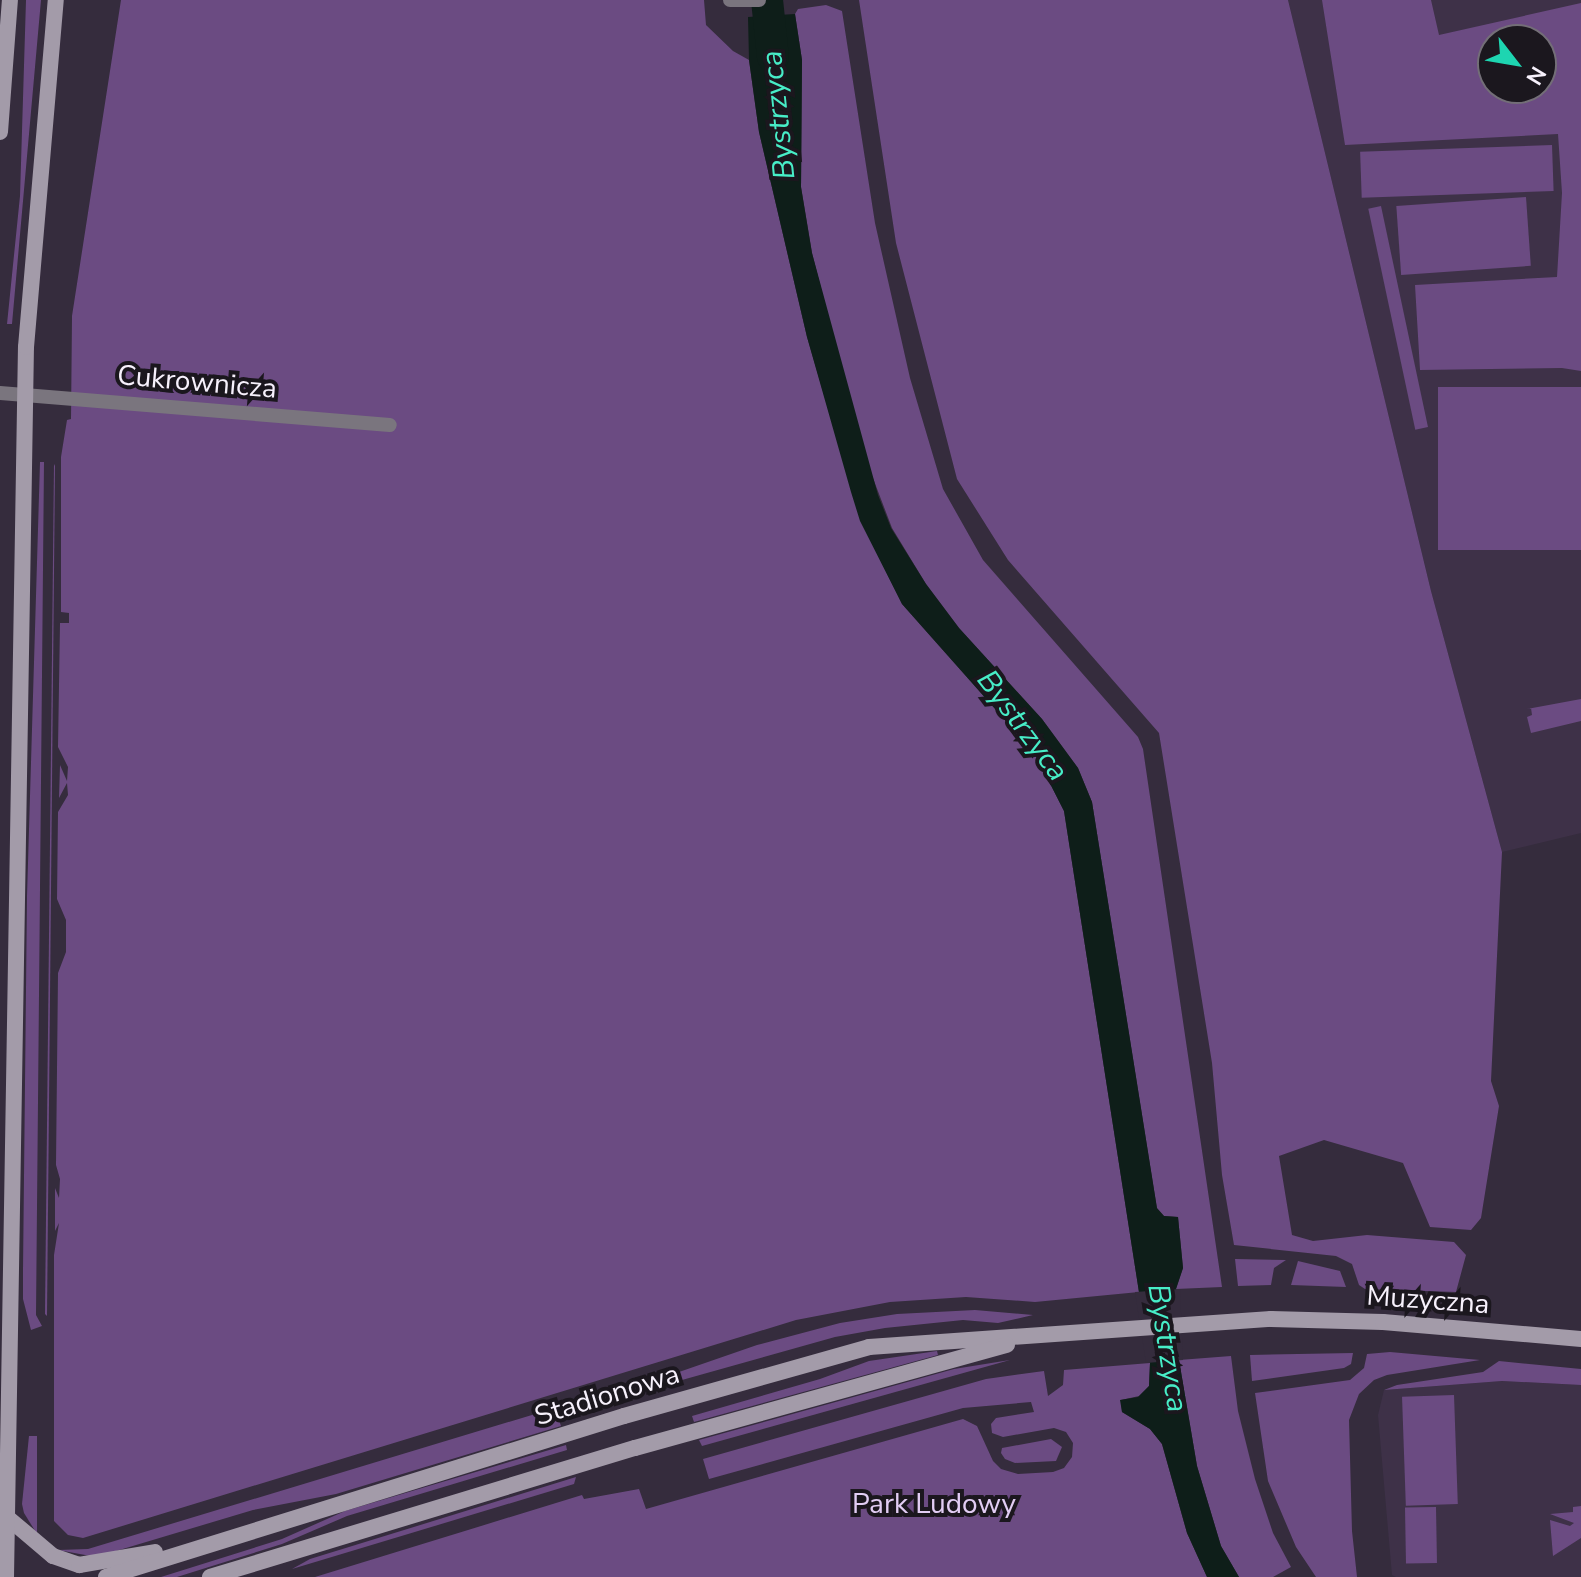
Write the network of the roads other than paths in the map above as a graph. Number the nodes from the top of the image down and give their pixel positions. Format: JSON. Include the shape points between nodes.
{"nodes":[{"id":1,"x":10,"y":0,"type":"edge"},
{"id":2,"x":56,"y":0,"type":"edge"},
{"id":3,"x":730,"y":0,"type":"edge"},
{"id":4,"x":759,"y":0,"type":"edge"},
{"id":5,"x":747,"y":1,"type":"edge"},
{"id":6,"x":0,"y":132,"type":"edge"},
{"id":7,"x":0,"y":393,"type":"edge"},
{"id":8,"x":25,"y":395,"type":"junction"},
{"id":9,"x":390,"y":425,"type":"dead end"},
{"id":10,"x":1068,"y":1333,"type":"joint"},
{"id":11,"x":1032,"y":1338,"type":"junction"},
{"id":12,"x":1581,"y":1339,"type":"edge"},
{"id":13,"x":8,"y":1518,"type":"junction"},
{"id":14,"x":204,"y":1544,"type":"junction"},
{"id":15,"x":6,"y":1577,"type":"edge"},
{"id":16,"x":106,"y":1577,"type":"edge"},
{"id":17,"x":210,"y":1577,"type":"edge"}],
"edges":[{"from":1,"to":6,"type":"street"},
{"from":2,"to":8,"type":"street"},
{"from":3,"to":5,"type":"street"},
{"from":4,"to":5,"type":"street"},
{"from":7,"to":8,"type":"street","name":"Cukrownicza"},
{"from":8,"to":9,"type":"street","name":"Cukrownicza"},
{"from":8,"to":13,"type":"street"},
{"from":10,"to":11,"type":"street","name":"Stadionowa"},
{"from":10,"to":12,"type":"street","name":"Muzyczna","via":[[1271,1319],[1383,1322]]},
{"from":11,"to":14,"type":"street","name":"Stadionowa","via":[[869,1347]]},
{"from":11,"to":17,"type":"street","name":"Stadionowa","via":[[635,1448]]},
{"from":13,"to":14,"type":"street","name":"Stadionowa","via":[[53,1556],[79,1565]]},
{"from":13,"to":15,"type":"street"},
{"from":14,"to":16,"type":"street","name":"Stadionowa"}]}
